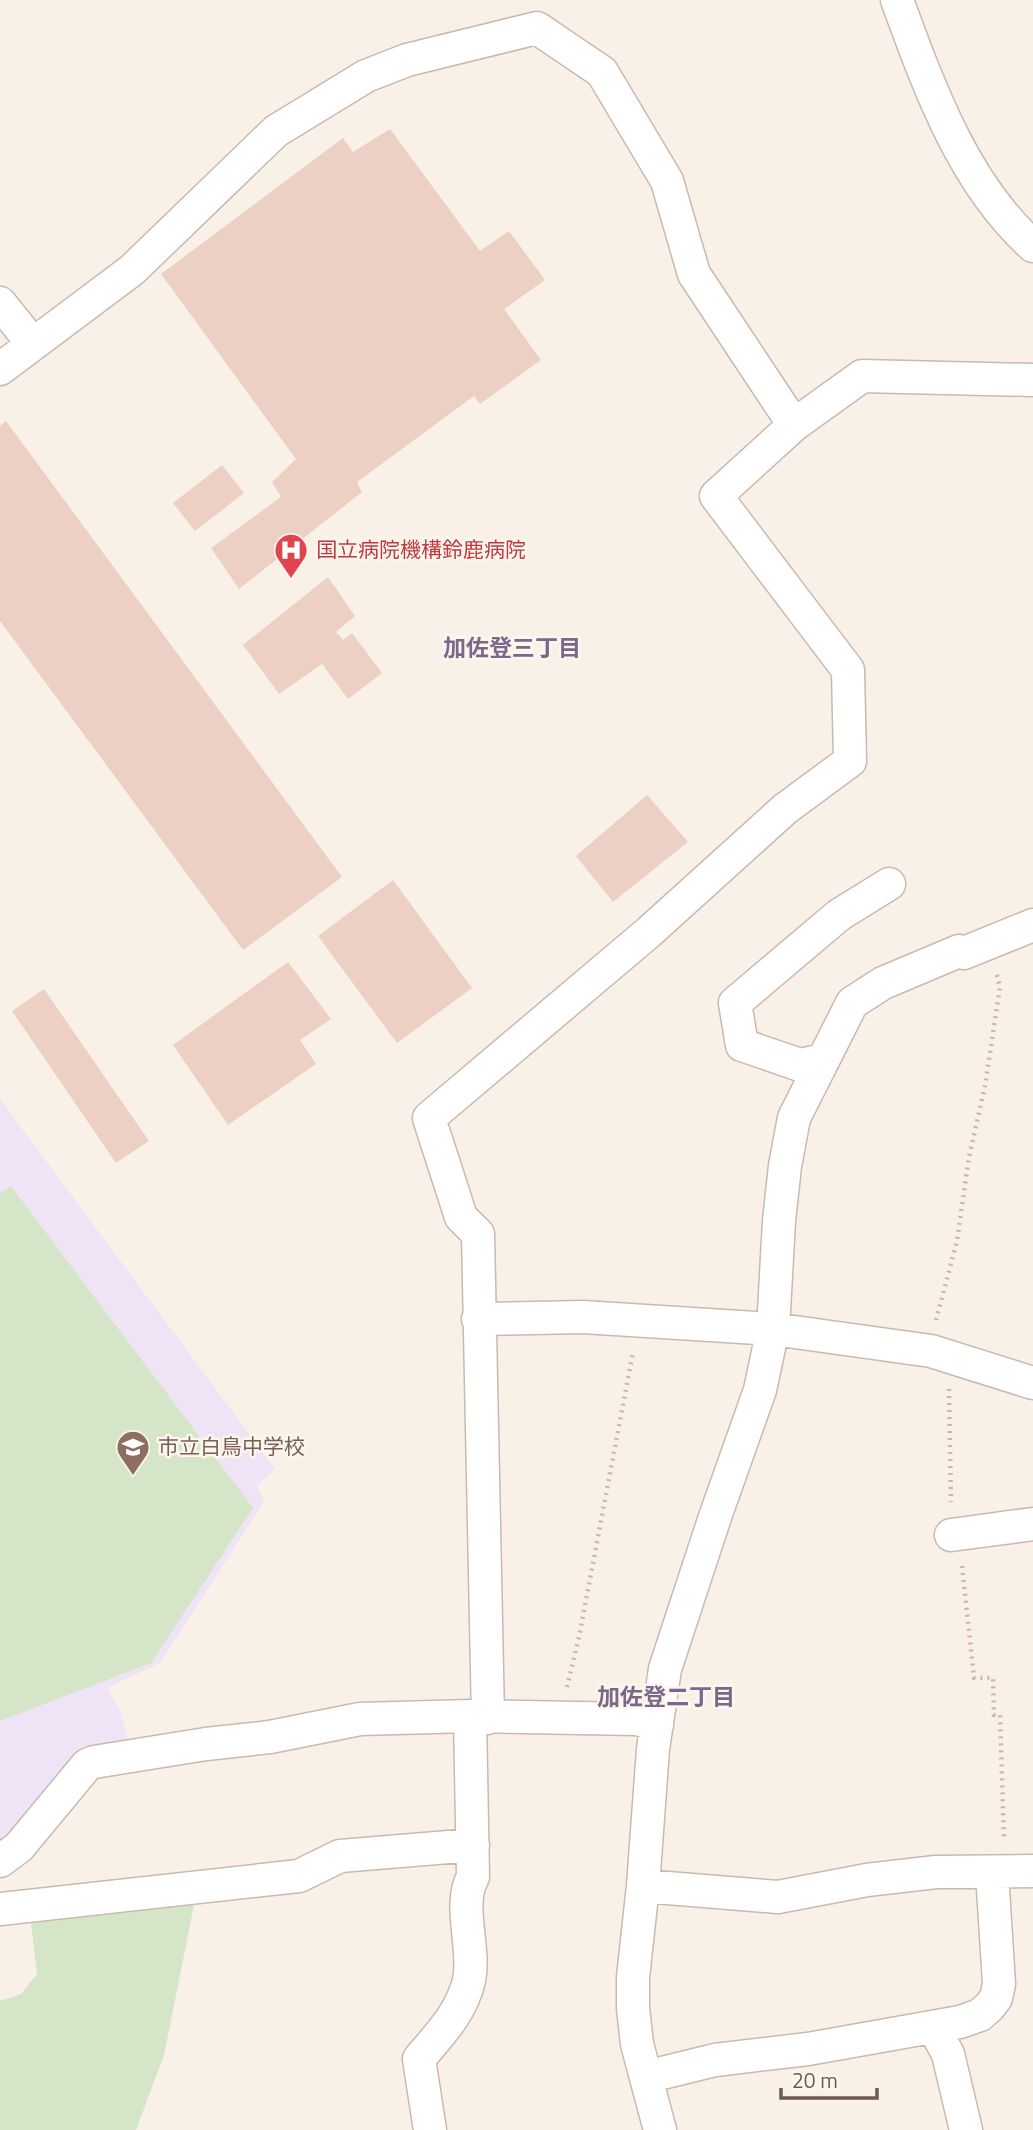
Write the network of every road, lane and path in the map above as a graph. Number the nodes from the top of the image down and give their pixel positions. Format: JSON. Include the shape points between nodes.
{"nodes":[{"id":1,"x":897,"y":0,"type":"edge"},
{"id":2,"x":1033,"y":246,"type":"edge"},
{"id":3,"x":0,"y":303,"type":"edge"},
{"id":4,"x":33,"y":344,"type":"junction"},
{"id":5,"x":0,"y":369,"type":"edge"},
{"id":6,"x":1033,"y":380,"type":"edge"},
{"id":7,"x":794,"y":425,"type":"junction"},
{"id":8,"x":889,"y":884,"type":"dead end"},
{"id":9,"x":1033,"y":925,"type":"edge"},
{"id":10,"x":988,"y":944,"type":"junction"},
{"id":11,"x":822,"y":1060,"type":"junction"},
{"id":12,"x":478,"y":1319,"type":"junction"},
{"id":13,"x":639,"y":1320,"type":"junction"},
{"id":14,"x":774,"y":1329,"type":"junction"},
{"id":15,"x":940,"y":1354,"type":"junction"},
{"id":16,"x":1033,"y":1383,"type":"edge"},
{"id":17,"x":1033,"y":1524,"type":"edge"},
{"id":18,"x":955,"y":1534,"type":"junction"},
{"id":19,"x":479,"y":1717,"type":"junction"},
{"id":20,"x":559,"y":1719,"type":"junction"},
{"id":21,"x":657,"y":1726,"type":"junction"},
{"id":22,"x":473,"y":1845,"type":"junction"},
{"id":23,"x":0,"y":1861,"type":"edge"},
{"id":24,"x":1010,"y":1872,"type":"edge"},
{"id":25,"x":643,"y":1886,"type":"junction"},
{"id":26,"x":0,"y":1909,"type":"edge"},
{"id":27,"x":934,"y":2028,"type":"junction"},
{"id":28,"x":646,"y":2077,"type":"junction"},
{"id":29,"x":430,"y":2130,"type":"edge"},
{"id":30,"x":660,"y":2130,"type":"edge"},
{"id":31,"x":966,"y":2130,"type":"edge"}],
"edges":[{"from":1,"to":2,"type":"street","via":[[928,83],[971,169],[1011,226]]},
{"from":3,"to":4,"type":"street"},
{"from":4,"to":5,"type":"street"},
{"from":4,"to":7,"type":"street","via":[[132,270],[276,131],[366,76],[407,60],[537,28],[601,72],[667,181],[694,274]]},
{"from":6,"to":7,"type":"street","via":[[862,376]]},
{"from":7,"to":12,"type":"street","via":[[716,496],[848,670],[850,761],[785,809],[649,932],[429,1118],[461,1217],[478,1234]]},
{"from":8,"to":11,"type":"street","via":[[839,915],[735,1003],[742,1045],[800,1065]]},
{"from":9,"to":10,"type":"street"},
{"from":10,"to":11,"type":"street","via":[[959,951],[883,983],[852,1003]]},
{"from":10,"to":15,"type":"path","via":[[1000,987],[957,1241],[932,1334]]},
{"from":11,"to":14,"type":"street","via":[[794,1118],[785,1166]]},
{"from":12,"to":13,"type":"street"},
{"from":12,"to":19,"type":"street","via":[[485,1516]]},
{"from":13,"to":14,"type":"street"},
{"from":13,"to":20,"type":"path"},
{"from":14,"to":15,"type":"street"},
{"from":14,"to":21,"type":"street","via":[[760,1390],[665,1669]]},
{"from":15,"to":16,"type":"street"},
{"from":15,"to":18,"type":"path"},
{"from":17,"to":18,"type":"street"},
{"from":18,"to":24,"type":"path","via":[[974,1678],[993,1678],[994,1716],[1000,1715]]},
{"from":19,"to":20,"type":"street"},
{"from":19,"to":22,"type":"street"},
{"from":19,"to":23,"type":"street","via":[[360,1719],[94,1762],[19,1847]]},
{"from":20,"to":21,"type":"street","via":[[637,1720]]},
{"from":21,"to":25,"type":"street"},
{"from":22,"to":26,"type":"street","via":[[340,1856],[299,1876]]},
{"from":22,"to":29,"type":"street","via":[[473,1877],[466,1903],[469,1980],[454,2017],[419,2059]]},
{"from":24,"to":25,"type":"street","via":[[936,1872],[778,1897]]},
{"from":24,"to":27,"type":"street","via":[[996,1998],[980,2015]]},
{"from":25,"to":28,"type":"street","via":[[633,1998],[637,2044]]},
{"from":27,"to":28,"type":"street","via":[[715,2060]]},
{"from":27,"to":31,"type":"street","via":[[948,2054]]},
{"from":28,"to":30,"type":"street"}]}
